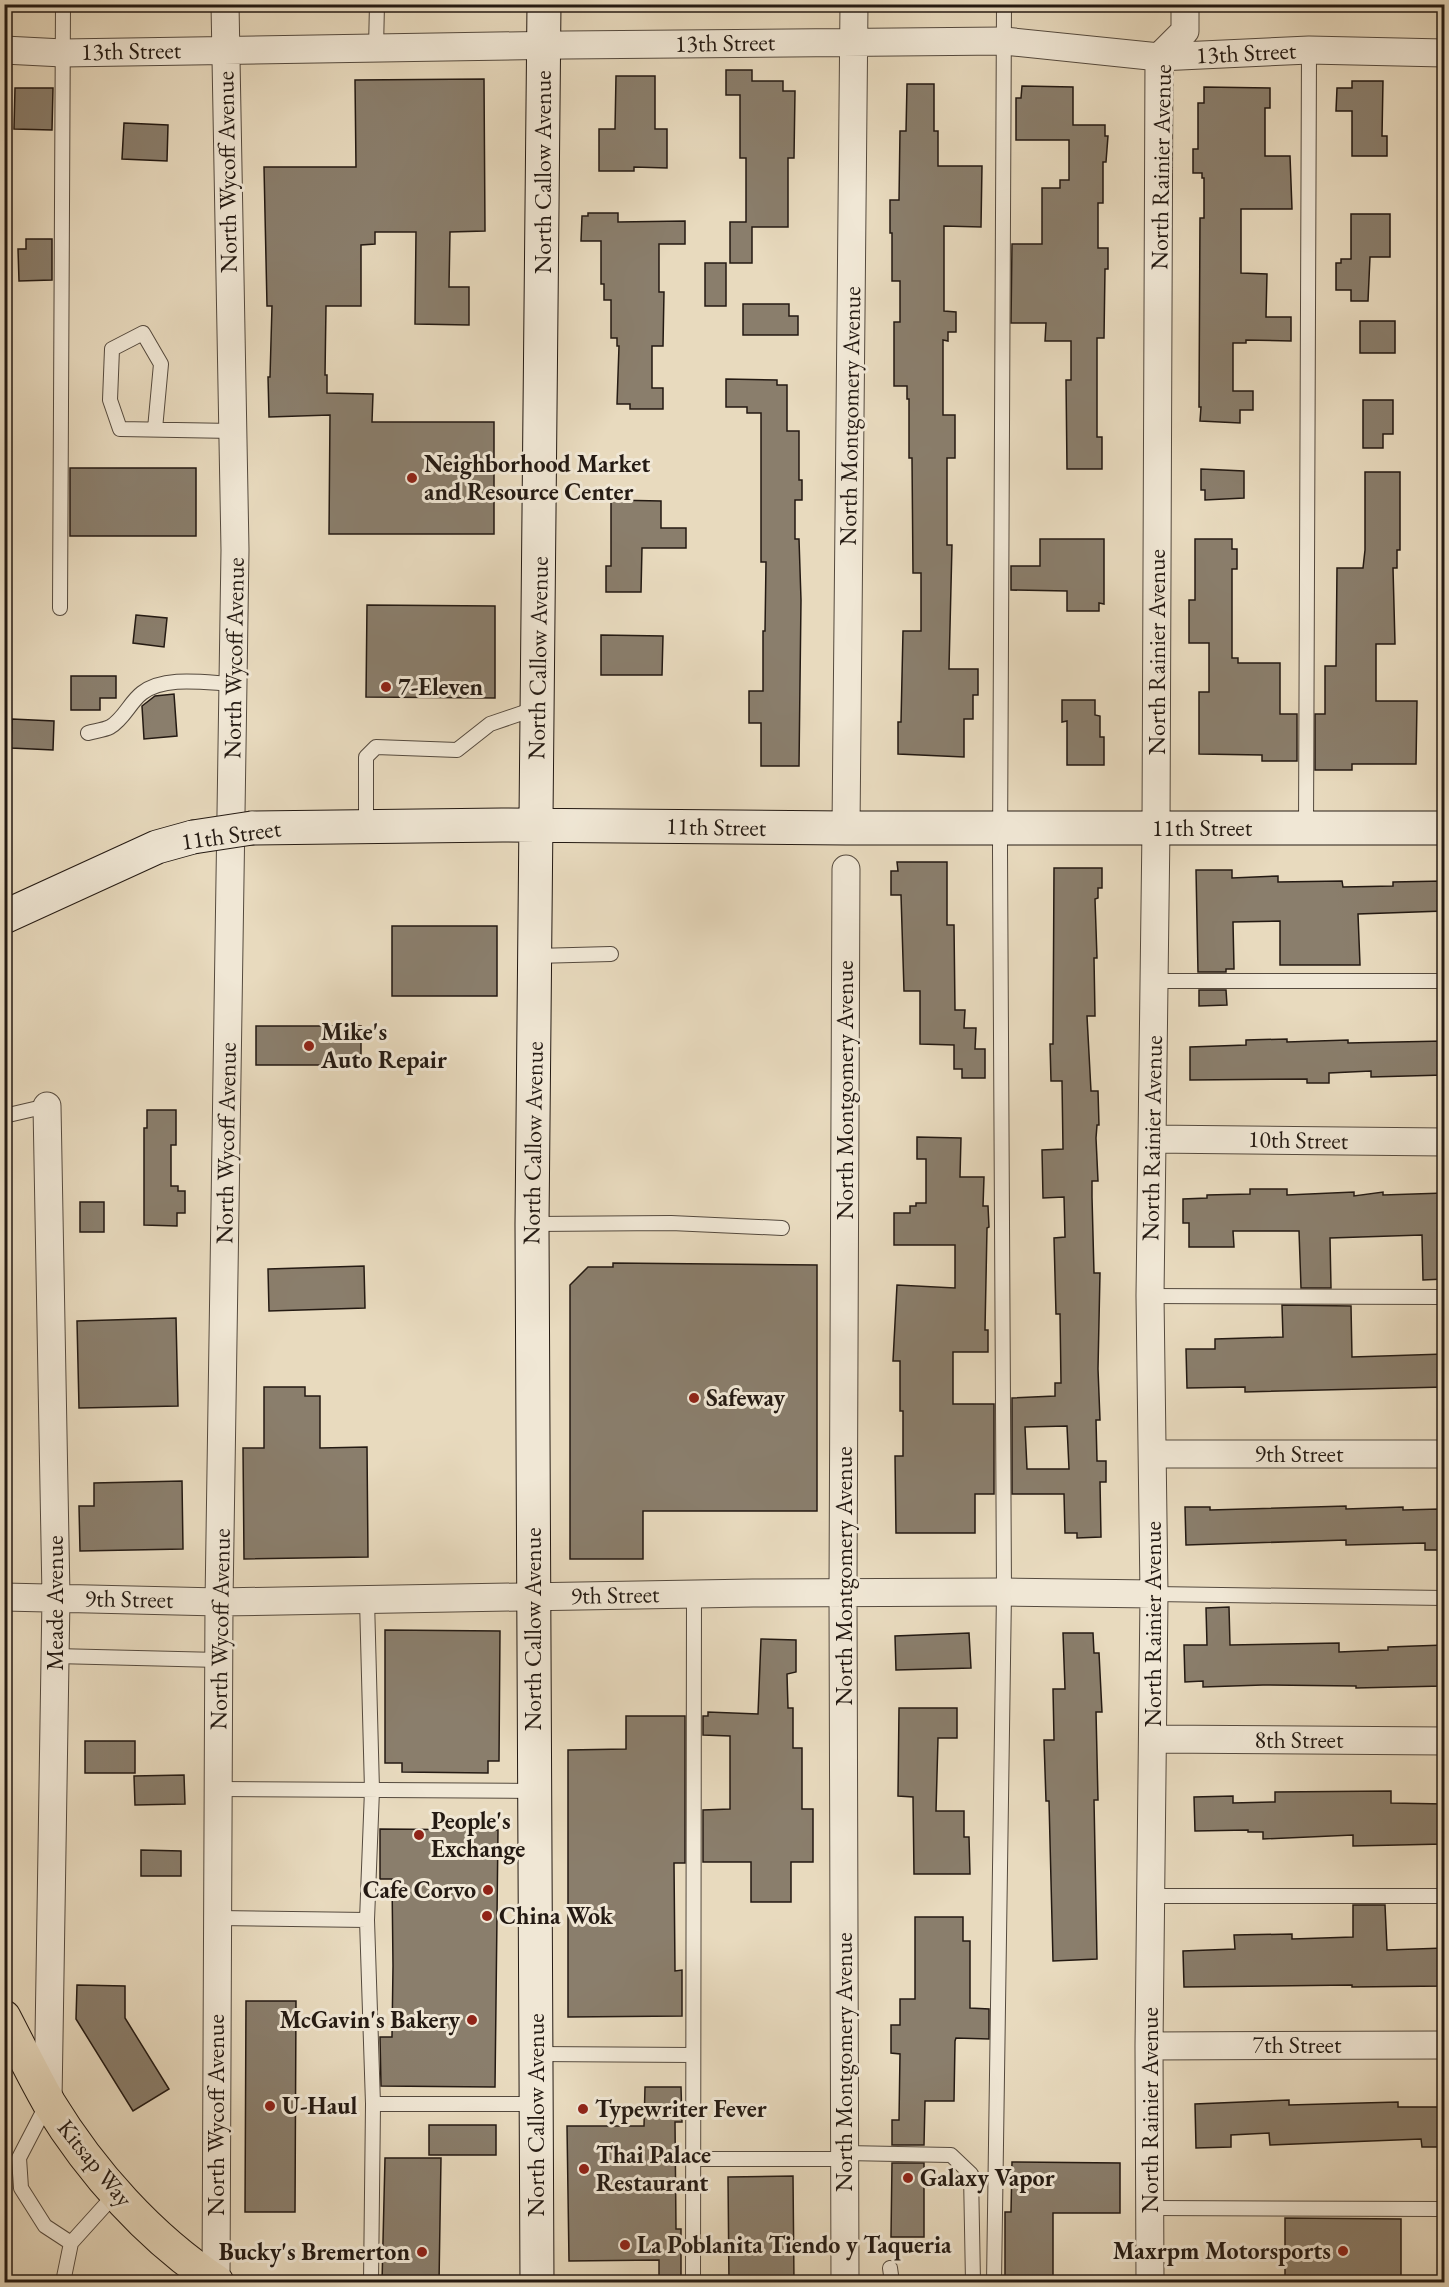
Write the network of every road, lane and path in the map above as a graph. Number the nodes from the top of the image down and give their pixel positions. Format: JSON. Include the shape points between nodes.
{"nodes":[{"id":1,"x":63,"y":4,"type":"edge"},
{"id":2,"x":225,"y":4,"type":"edge"},
{"id":3,"x":377,"y":4,"type":"edge"},
{"id":4,"x":544,"y":4,"type":"edge"},
{"id":5,"x":854,"y":4,"type":"edge"},
{"id":6,"x":1004,"y":4,"type":"edge"},
{"id":7,"x":1185,"y":4,"type":"edge"},
{"id":8,"x":854,"y":41,"type":"junction"},
{"id":9,"x":1004,"y":41,"type":"junction"},
{"id":10,"x":544,"y":45,"type":"junction"},
{"id":11,"x":376,"y":48,"type":"junction"},
{"id":12,"x":4,"y":50,"type":"edge"},
{"id":13,"x":225,"y":50,"type":"junction"},
{"id":14,"x":1309,"y":50,"type":"junction"},
{"id":15,"x":63,"y":53,"type":"junction"},
{"id":16,"x":1444,"y":53,"type":"edge"},
{"id":17,"x":1159,"y":57,"type":"junction"},
{"id":18,"x":155,"y":429,"type":"junction"},
{"id":19,"x":233,"y":431,"type":"junction"},
{"id":20,"x":60,"y":608,"type":"dead end"},
{"id":21,"x":234,"y":684,"type":"junction"},
{"id":22,"x":537,"y":708,"type":"junction"},
{"id":23,"x":88,"y":733,"type":"dead end"},
{"id":24,"x":366,"y":825,"type":"junction"},
{"id":25,"x":536,"y":825,"type":"junction"},
{"id":26,"x":846,"y":828,"type":"junction"},
{"id":27,"x":1000,"y":828,"type":"junction"},
{"id":28,"x":1156,"y":828,"type":"junction"},
{"id":29,"x":1306,"y":828,"type":"junction"},
{"id":30,"x":1444,"y":828,"type":"edge"},
{"id":31,"x":846,"y":869,"type":"dead end"},
{"id":32,"x":4,"y":917,"type":"edge"},
{"id":33,"x":611,"y":954,"type":"dead end"},
{"id":34,"x":535,"y":956,"type":"junction"},
{"id":35,"x":1153,"y":981,"type":"junction"},
{"id":36,"x":1444,"y":981,"type":"edge"},
{"id":37,"x":47,"y":1106,"type":"joint"},
{"id":38,"x":4,"y":1116,"type":"edge"},
{"id":39,"x":1152,"y":1139,"type":"junction"},
{"id":40,"x":1444,"y":1142,"type":"edge"},
{"id":41,"x":532,"y":1224,"type":"junction"},
{"id":42,"x":782,"y":1228,"type":"dead end"},
{"id":43,"x":1150,"y":1296,"type":"junction"},
{"id":44,"x":1444,"y":1297,"type":"edge"},
{"id":45,"x":1153,"y":1454,"type":"junction"},
{"id":46,"x":1444,"y":1454,"type":"edge"},
{"id":47,"x":843,"y":1592,"type":"junction"},
{"id":48,"x":1004,"y":1592,"type":"junction"},
{"id":49,"x":694,"y":1594,"type":"junction"},
{"id":50,"x":1154,"y":1594,"type":"junction"},
{"id":51,"x":4,"y":1597,"type":"edge"},
{"id":52,"x":533,"y":1597,"type":"junction"},
{"id":53,"x":56,"y":1598,"type":"junction"},
{"id":54,"x":1444,"y":1598,"type":"edge"},
{"id":55,"x":367,"y":1600,"type":"junction"},
{"id":56,"x":219,"y":1602,"type":"junction"},
{"id":57,"x":55,"y":1656,"type":"junction"},
{"id":58,"x":219,"y":1660,"type":"junction"},
{"id":59,"x":1153,"y":1739,"type":"junction"},
{"id":60,"x":1444,"y":1741,"type":"edge"},
{"id":61,"x":218,"y":1789,"type":"junction"},
{"id":62,"x":372,"y":1790,"type":"junction"},
{"id":63,"x":534,"y":1791,"type":"junction"},
{"id":64,"x":1150,"y":1896,"type":"junction"},
{"id":65,"x":1444,"y":1896,"type":"edge"},
{"id":66,"x":218,"y":1918,"type":"junction"},
{"id":67,"x":367,"y":1920,"type":"junction"},
{"id":68,"x":4,"y":2017,"type":"edge"},
{"id":69,"x":1444,"y":2045,"type":"edge"},
{"id":70,"x":1149,"y":2046,"type":"junction"},
{"id":71,"x":535,"y":2054,"type":"junction"},
{"id":72,"x":693,"y":2055,"type":"junction"},
{"id":73,"x":48,"y":2101,"type":"junction"},
{"id":74,"x":374,"y":2104,"type":"junction"},
{"id":75,"x":535,"y":2104,"type":"junction"},
{"id":76,"x":844,"y":2156,"type":"junction"},
{"id":77,"x":693,"y":2159,"type":"junction"},
{"id":78,"x":117,"y":2192,"type":"junction"},
{"id":79,"x":1150,"y":2208,"type":"junction"},
{"id":80,"x":1444,"y":2209,"type":"edge"},
{"id":81,"x":71,"y":2243,"type":"junction"},
{"id":82,"x":890,"y":2268,"type":"dead end"},
{"id":83,"x":216,"y":2282,"type":"edge"},
{"id":84,"x":63,"y":2283,"type":"edge"},
{"id":85,"x":371,"y":2283,"type":"edge"},
{"id":86,"x":537,"y":2283,"type":"edge"},
{"id":87,"x":693,"y":2283,"type":"edge"},
{"id":88,"x":845,"y":2283,"type":"edge"},
{"id":89,"x":892,"y":2283,"type":"edge"},
{"id":90,"x":973,"y":2283,"type":"edge"},
{"id":91,"x":994,"y":2283,"type":"edge"},
{"id":92,"x":1150,"y":2283,"type":"edge"}],
"edges":[{"from":1,"to":15,"type":"lane"},
{"from":2,"to":13,"type":"street","name":"North Wycoff Avenue"},
{"from":3,"to":11,"type":"lane"},
{"from":4,"to":10,"type":"street","name":"North Callow Avenue"},
{"from":5,"to":8,"type":"street","name":"North Montgomery Avenue"},
{"from":6,"to":9,"type":"lane"},
{"from":7,"to":17,"type":"street","name":"North Rainier Avenue","via":[[1185,31]]},
{"from":8,"to":9,"type":"street","name":"13th Street"},
{"from":8,"to":10,"type":"street","name":"13th Street"},
{"from":8,"to":26,"type":"street","name":"North Montgomery Avenue"},
{"from":9,"to":17,"type":"street","name":"13th Street"},
{"from":9,"to":27,"type":"lane"},
{"from":10,"to":11,"type":"street","name":"13th Street"},
{"from":10,"to":22,"type":"street","name":"North Callow Avenue"},
{"from":11,"to":13,"type":"street","name":"13th Street"},
{"from":12,"to":15,"type":"street","name":"13th Street"},
{"from":13,"to":15,"type":"street","name":"13th Street"},
{"from":13,"to":19,"type":"street","name":"North Wycoff Avenue"},
{"from":14,"to":16,"type":"street","name":"13th Street"},
{"from":14,"to":17,"type":"street","name":"13th Street"},
{"from":14,"to":29,"type":"lane"},
{"from":15,"to":20,"type":"lane"},
{"from":17,"to":28,"type":"street","name":"North Rainier Avenue"},
{"from":18,"to":18,"type":"lane","via":[[120,429],[110,400],[112,349],[143,333],[161,364]]},
{"from":18,"to":19,"type":"lane"},
{"from":19,"to":21,"type":"street","name":"North Wycoff Avenue"},
{"from":21,"to":23,"type":"lane","via":[[158,686],[142,693],[109,728]]},
{"from":21,"to":56,"type":"street","name":"North Wycoff Avenue"},
{"from":22,"to":24,"type":"lane","via":[[490,724],[458,750],[376,747],[366,757]]},
{"from":22,"to":25,"type":"street","name":"North Callow Avenue"},
{"from":24,"to":25,"type":"street","name":"11th Street"},
{"from":24,"to":32,"type":"street","name":"11th Street","bridge":true,"via":[[252,828],[193,837],[157,847]]},
{"from":25,"to":26,"type":"street","name":"11th Street"},
{"from":25,"to":34,"type":"street","name":"North Callow Avenue"},
{"from":26,"to":27,"type":"street","name":"11th Street"},
{"from":27,"to":28,"type":"street","name":"11th Street"},
{"from":27,"to":48,"type":"lane"},
{"from":28,"to":29,"type":"street","name":"11th Street"},
{"from":28,"to":35,"type":"street","name":"North Rainier Avenue"},
{"from":29,"to":30,"type":"street","name":"11th Street"},
{"from":31,"to":47,"type":"street","name":"North Montgomery Avenue"},
{"from":33,"to":34,"type":"lane"},
{"from":34,"to":41,"type":"street","name":"North Callow Avenue"},
{"from":35,"to":36,"type":"lane"},
{"from":35,"to":39,"type":"street","name":"North Rainier Avenue"},
{"from":37,"to":38,"type":"lane"},
{"from":37,"to":53,"type":"street","name":"Meade Avenue"},
{"from":39,"to":40,"type":"street","name":"10th Street"},
{"from":39,"to":43,"type":"street","name":"North Rainier Avenue"},
{"from":41,"to":42,"type":"lane","via":[[671,1223]]},
{"from":41,"to":52,"type":"street","name":"North Callow Avenue"},
{"from":43,"to":44,"type":"lane"},
{"from":43,"to":45,"type":"street","name":"North Rainier Avenue"},
{"from":45,"to":46,"type":"street","name":"9th Street"},
{"from":45,"to":50,"type":"street","name":"North Rainier Avenue"},
{"from":47,"to":48,"type":"street","name":"9th Street"},
{"from":47,"to":49,"type":"street","name":"9th Street"},
{"from":47,"to":76,"type":"street","name":"North Montgomery Avenue"},
{"from":48,"to":50,"type":"street","name":"9th Street"},
{"from":48,"to":91,"type":"lane"},
{"from":49,"to":52,"type":"street","name":"9th Street"},
{"from":49,"to":72,"type":"lane"},
{"from":50,"to":54,"type":"lane"},
{"from":50,"to":59,"type":"street","name":"North Rainier Avenue"},
{"from":51,"to":53,"type":"street","name":"9th Street"},
{"from":52,"to":55,"type":"street","name":"9th Street"},
{"from":52,"to":63,"type":"street","name":"North Callow Avenue"},
{"from":53,"to":56,"type":"street","name":"9th Street"},
{"from":53,"to":57,"type":"street","name":"Meade Avenue"},
{"from":55,"to":56,"type":"street","name":"9th Street"},
{"from":55,"to":62,"type":"lane"},
{"from":56,"to":58,"type":"street","name":"North Wycoff Avenue"},
{"from":57,"to":58,"type":"lane"},
{"from":57,"to":73,"type":"street","name":"Meade Avenue"},
{"from":58,"to":61,"type":"street","name":"North Wycoff Avenue"},
{"from":59,"to":60,"type":"street","name":"8th Street"},
{"from":59,"to":64,"type":"street","name":"North Rainier Avenue"},
{"from":61,"to":62,"type":"lane"},
{"from":61,"to":66,"type":"street","name":"North Wycoff Avenue"},
{"from":62,"to":63,"type":"lane"},
{"from":62,"to":67,"type":"lane"},
{"from":63,"to":71,"type":"street","name":"North Callow Avenue"},
{"from":64,"to":65,"type":"lane"},
{"from":64,"to":70,"type":"street","name":"North Rainier Avenue"},
{"from":66,"to":67,"type":"lane"},
{"from":66,"to":83,"type":"street","name":"North Wycoff Avenue"},
{"from":67,"to":74,"type":"lane"},
{"from":68,"to":73,"type":"main road","name":"Kitsap Way"},
{"from":69,"to":70,"type":"street","name":"7th Street"},
{"from":70,"to":79,"type":"street","name":"North Rainier Avenue"},
{"from":71,"to":72,"type":"lane"},
{"from":71,"to":75,"type":"street","name":"North Callow Avenue"},
{"from":72,"to":77,"type":"lane"},
{"from":73,"to":78,"type":"main road","name":"Kitsap Way","via":[[78,2146]]},
{"from":73,"to":81,"type":"lane","via":[[19,2158],[21,2188],[45,2226]]},
{"from":74,"to":75,"type":"lane"},
{"from":74,"to":85,"type":"lane"},
{"from":75,"to":86,"type":"street","name":"North Callow Avenue"},
{"from":76,"to":77,"type":"lane"},
{"from":76,"to":88,"type":"street","name":"North Montgomery Avenue"},
{"from":76,"to":90,"type":"lane","via":[[951,2155],[971,2174]]},
{"from":77,"to":87,"type":"lane"},
{"from":78,"to":81,"type":"lane"},
{"from":78,"to":83,"type":"main road","name":"Kitsap Way","via":[[162,2239]]},
{"from":79,"to":80,"type":"lane"},
{"from":79,"to":92,"type":"street","name":"North Rainier Avenue"},
{"from":81,"to":84,"type":"lane"},
{"from":82,"to":89,"type":"lane"}]}
